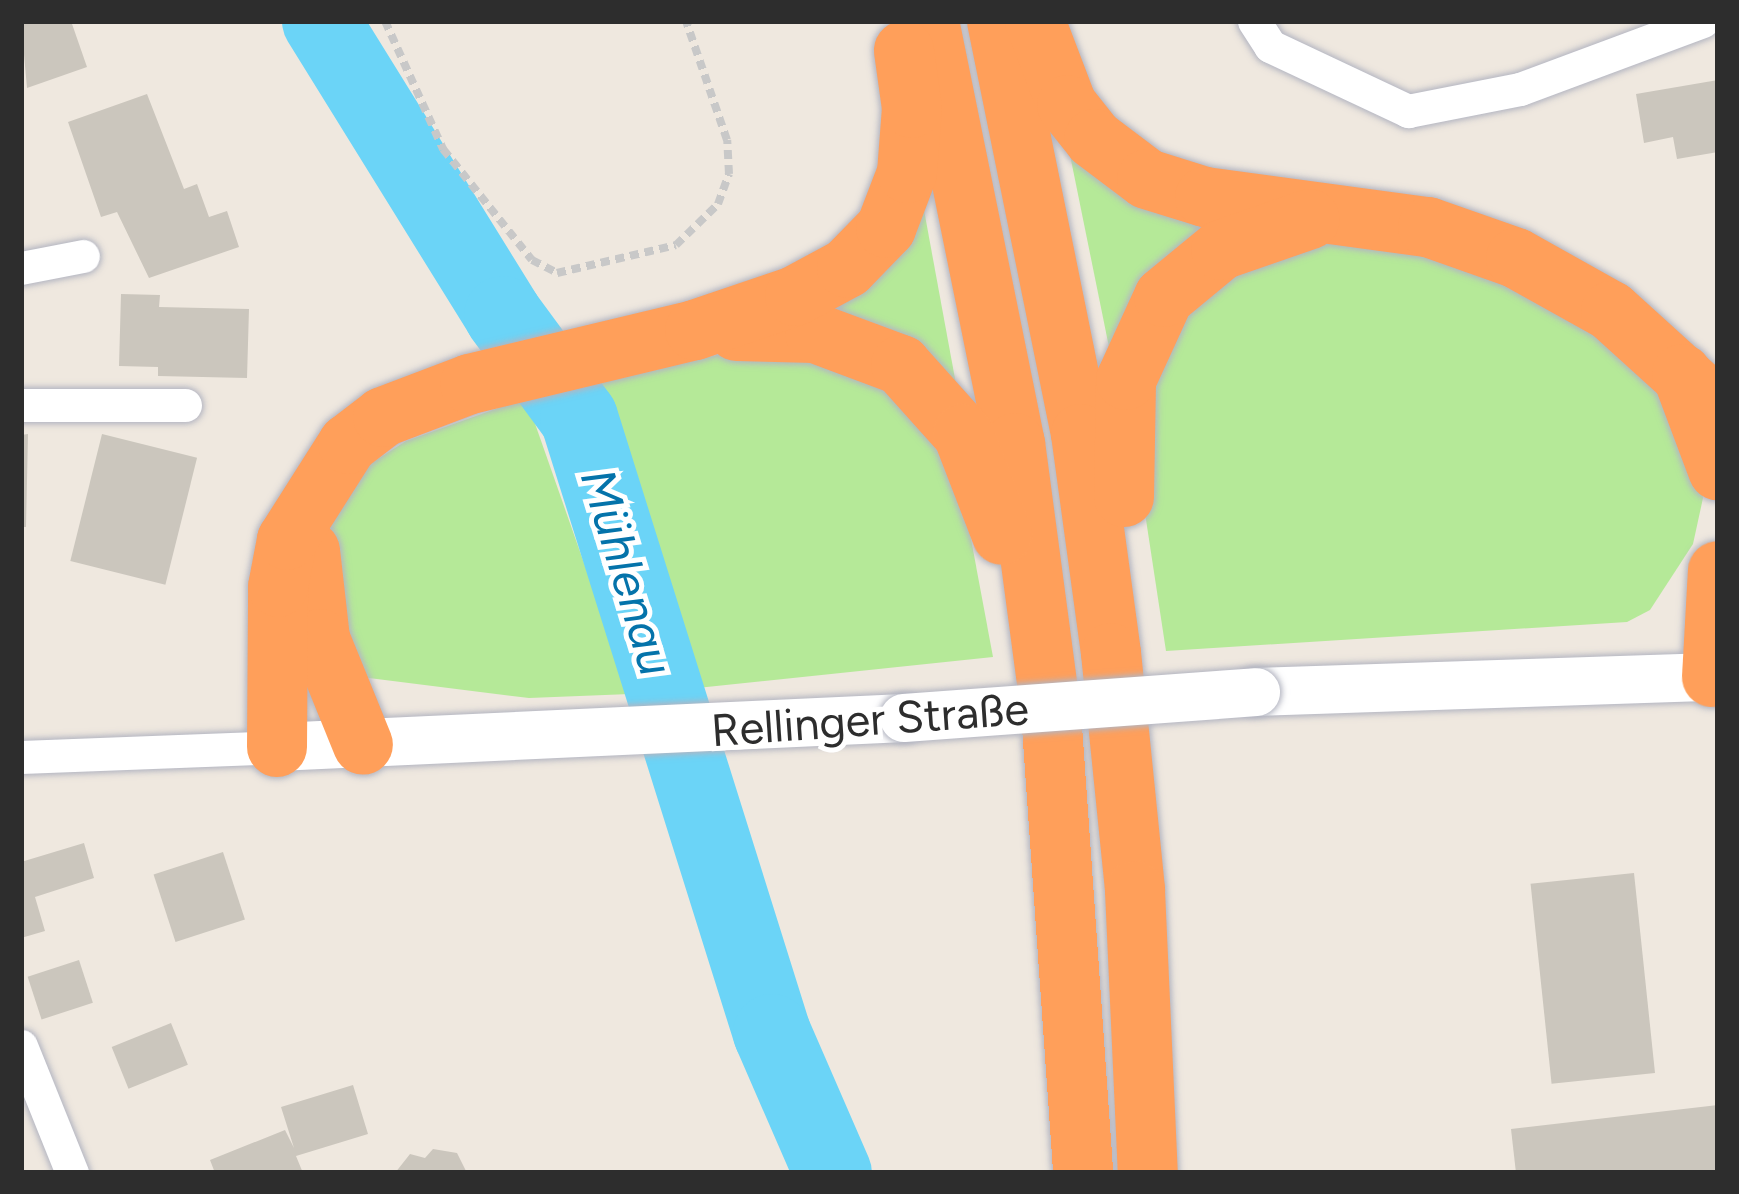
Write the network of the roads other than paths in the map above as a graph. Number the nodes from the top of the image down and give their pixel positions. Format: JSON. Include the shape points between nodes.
{"nodes":[{"id":1,"x":904,"y":21,"type":"edge"},
{"id":2,"x":929,"y":21,"type":"edge"},
{"id":3,"x":998,"y":21,"type":"edge"},
{"id":4,"x":1035,"y":21,"type":"edge"},
{"id":5,"x":1254,"y":21,"type":"edge"},
{"id":6,"x":1703,"y":21,"type":"edge"},
{"id":7,"x":1333,"y":213,"type":"junction"},
{"id":8,"x":83,"y":256,"type":"dead end"},
{"id":9,"x":21,"y":268,"type":"edge"},
{"id":10,"x":695,"y":330,"type":"junction"},
{"id":11,"x":1700,"y":391,"type":"edge"},
{"id":12,"x":21,"y":405,"type":"edge"},
{"id":13,"x":185,"y":405,"type":"dead end"},
{"id":14,"x":1718,"y":470,"type":"edge"},
{"id":15,"x":314,"y":491,"type":"junction"},
{"id":16,"x":1718,"y":571,"type":"edge"},
{"id":17,"x":1111,"y":653,"type":"junction"},
{"id":18,"x":1715,"y":677,"type":"edge"},
{"id":19,"x":1052,"y":712,"type":"junction"},
{"id":20,"x":363,"y":745,"type":"junction"},
{"id":21,"x":277,"y":747,"type":"junction"},
{"id":22,"x":21,"y":758,"type":"edge"},
{"id":23,"x":21,"y":1046,"type":"edge"},
{"id":24,"x":72,"y":1173,"type":"edge"},
{"id":25,"x":1083,"y":1173,"type":"edge"},
{"id":26,"x":1148,"y":1173,"type":"edge"}],
"edges":[{"from":1,"to":10,"type":"highway","via":[[912,142],[886,228],[823,284]]},
{"from":2,"to":19,"type":"highway","via":[[1015,443]]},
{"from":3,"to":17,"type":"highway","via":[[1081,434]]},
{"from":4,"to":7,"type":"highway","via":[[1067,105],[1118,161],[1190,194]]},
{"from":5,"to":6,"type":"street","via":[[1270,46],[1408,111],[1520,88]]},
{"from":7,"to":11,"type":"highway","via":[[1428,227],[1516,258],[1611,311]]},
{"from":7,"to":17,"type":"highway","via":[[1221,250],[1190,270],[1151,316],[1120,416],[1125,595]]},
{"from":8,"to":9,"type":"street"},
{"from":10,"to":15,"type":"highway","via":[[470,384],[383,416],[348,445]]},
{"from":10,"to":19,"type":"highway","via":[[844,339],[924,384],[963,434],[987,484]]},
{"from":11,"to":14,"type":"highway"},
{"from":12,"to":13,"type":"street"},
{"from":15,"to":20,"type":"highway","via":[[314,604]]},
{"from":15,"to":21,"type":"highway","via":[[287,540],[278,586]]},
{"from":16,"to":18,"type":"highway"},
{"from":17,"to":26,"type":"highway","via":[[1135,891]]},
{"from":18,"to":20,"type":"street","name":"Rellinger Straße","bridge":true,"via":[[1256,692],[800,727]]},
{"from":19,"to":25,"type":"highway"},
{"from":20,"to":21,"type":"street","name":"Rellinger Straße"},
{"from":21,"to":22,"type":"street","name":"Rellinger Straße"},
{"from":23,"to":24,"type":"street"}]}
